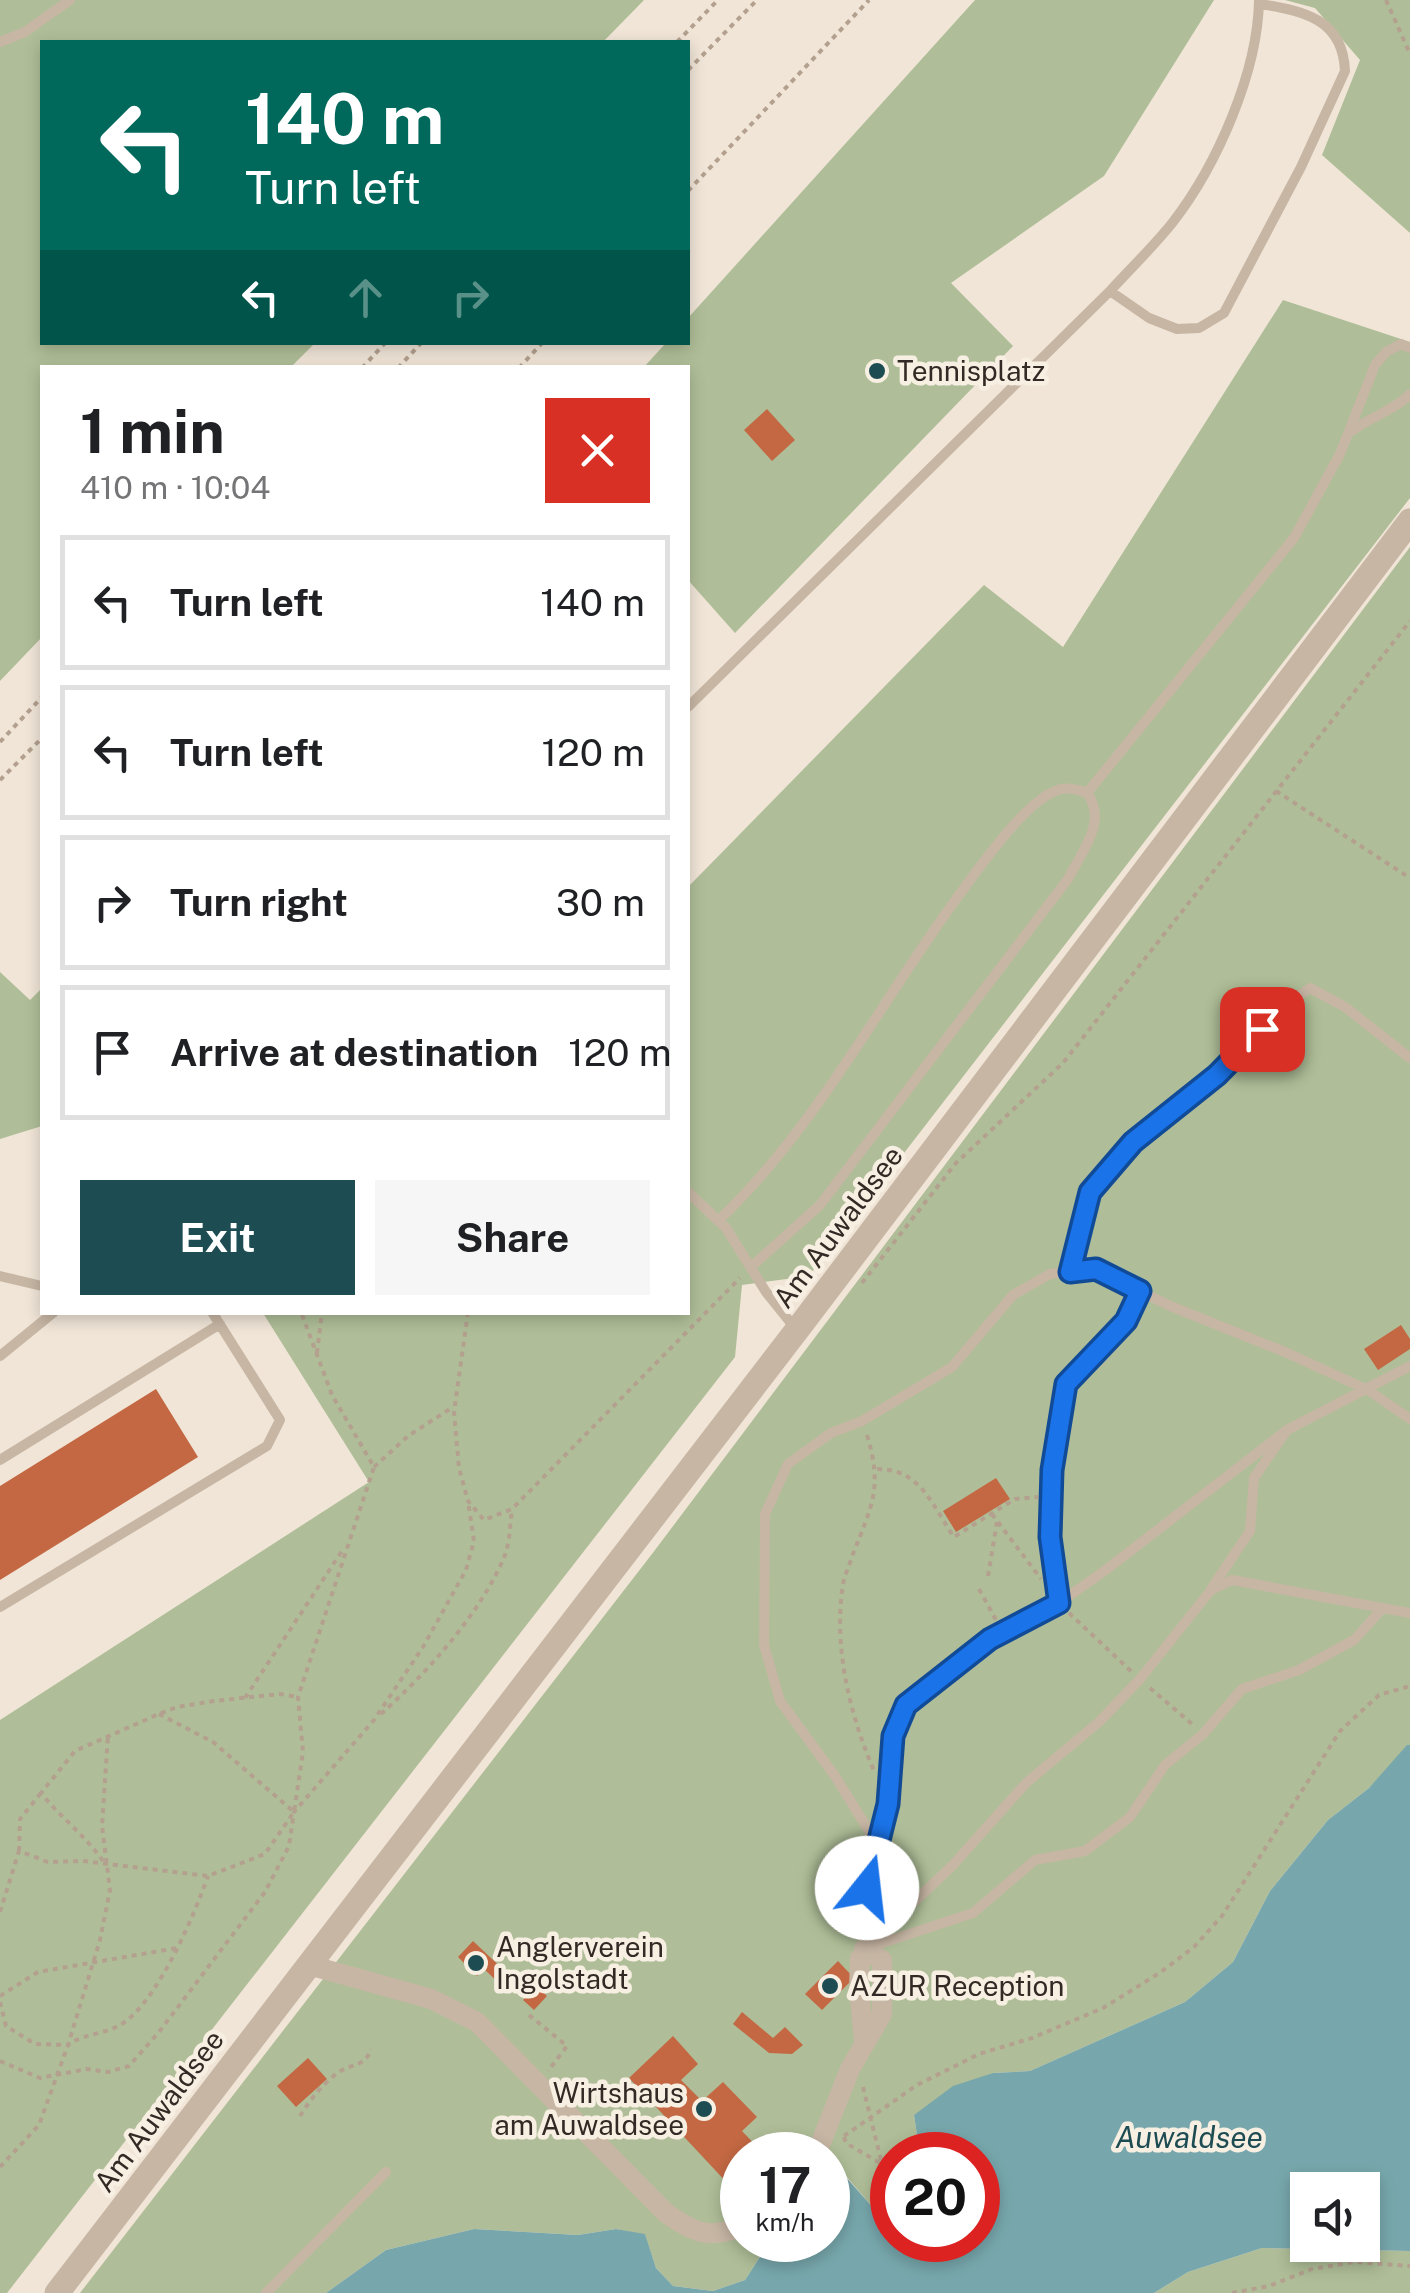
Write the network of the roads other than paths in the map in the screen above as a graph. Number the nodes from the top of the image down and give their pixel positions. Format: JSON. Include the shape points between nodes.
{"nodes":[{"id":1,"x":70,"y":0,"type":"edge"},
{"id":2,"x":1260,"y":2,"type":"edge"},
{"id":3,"x":0,"y":42,"type":"edge"},
{"id":4,"x":1110,"y":291,"type":"junction"},
{"id":5,"x":1410,"y":348,"type":"edge"},
{"id":6,"x":1410,"y":394,"type":"edge"},
{"id":7,"x":1348,"y":435,"type":"junction"},
{"id":8,"x":1410,"y":521,"type":"edge"},
{"id":9,"x":690,"y":706,"type":"edge"},
{"id":10,"x":1087,"y":792,"type":"junction"},
{"id":11,"x":1410,"y":1058,"type":"edge"},
{"id":12,"x":690,"y":1194,"type":"edge"},
{"id":13,"x":718,"y":1221,"type":"junction"},
{"id":14,"x":750,"y":1268,"type":"junction"},
{"id":15,"x":1070,"y":1272,"type":"junction"},
{"id":16,"x":0,"y":1276,"type":"edge"},
{"id":17,"x":40,"y":1286,"type":"edge"},
{"id":18,"x":1140,"y":1291,"type":"junction"},
{"id":19,"x":50,"y":1315,"type":"edge"},
{"id":20,"x":214,"y":1315,"type":"edge"},
{"id":21,"x":220,"y":1324,"type":"junction"},
{"id":22,"x":797,"y":1330,"type":"junction"},
{"id":23,"x":0,"y":1356,"type":"edge"},
{"id":24,"x":1410,"y":1366,"type":"edge"},
{"id":25,"x":1368,"y":1390,"type":"junction"},
{"id":26,"x":1410,"y":1419,"type":"edge"},
{"id":27,"x":1288,"y":1430,"type":"junction"},
{"id":28,"x":0,"y":1460,"type":"edge"},
{"id":29,"x":1211,"y":1590,"type":"junction"},
{"id":30,"x":1059,"y":1603,"type":"junction"},
{"id":31,"x":0,"y":1607,"type":"edge"},
{"id":32,"x":1381,"y":1610,"type":"junction"},
{"id":33,"x":1410,"y":1613,"type":"edge"},
{"id":34,"x":879,"y":1848,"type":"junction"},
{"id":35,"x":862,"y":1954,"type":"junction"},
{"id":36,"x":309,"y":1965,"type":"junction"},
{"id":37,"x":827,"y":2132,"type":"edge"},
{"id":38,"x":386,"y":2172,"type":"dead end"},
{"id":39,"x":720,"y":2234,"type":"edge"},
{"id":40,"x":57,"y":2293,"type":"edge"},
{"id":41,"x":266,"y":2293,"type":"edge"}],
"edges":[{"from":1,"to":3,"type":"lane"},
{"from":2,"to":4,"type":"lane","via":[[1237,104],[1212,159],[1174,220]]},
{"from":2,"to":4,"type":"lane","via":[[1303,12],[1344,48],[1345,72],[1301,167],[1224,312],[1199,328],[1178,329],[1148,318]]},
{"from":4,"to":9,"type":"lane"},
{"from":5,"to":7,"type":"lane","via":[[1401,344],[1375,365]]},
{"from":6,"to":7,"type":"lane"},
{"from":7,"to":10,"type":"lane","via":[[1294,538]]},
{"from":8,"to":22,"type":"street","name":"Am Auwaldsee"},
{"from":10,"to":13,"type":"lane","via":[[1071,787],[1035,804],[908,965],[792,1140]]},
{"from":10,"to":14,"type":"lane","via":[[1096,822],[1068,879],[820,1205]]},
{"from":11,"to":15,"type":"lane","via":[[1310,988],[1133,1142],[1090,1192]]},
{"from":12,"to":13,"type":"lane"},
{"from":13,"to":14,"type":"lane"},
{"from":14,"to":22,"type":"lane"},
{"from":15,"to":18,"type":"lane","via":[[1096,1269]]},
{"from":15,"to":34,"type":"lane","via":[[1050,1274],[1013,1296],[952,1367],[788,1464],[765,1514],[764,1645],[780,1701]]},
{"from":16,"to":17,"type":"lane"},
{"from":18,"to":25,"type":"lane"},
{"from":18,"to":30,"type":"lane","via":[[1126,1321],[1066,1384],[1051,1498]]},
{"from":19,"to":23,"type":"lane"},
{"from":20,"to":21,"type":"lane"},
{"from":21,"to":28,"type":"lane"},
{"from":21,"to":31,"type":"lane","via":[[280,1420],[267,1446]]},
{"from":22,"to":36,"type":"street","name":"Am Auwaldsee"},
{"from":24,"to":25,"type":"lane"},
{"from":25,"to":26,"type":"lane"},
{"from":25,"to":27,"type":"lane"},
{"from":27,"to":29,"type":"lane","via":[[1254,1478],[1250,1531]]},
{"from":27,"to":30,"type":"lane"},
{"from":29,"to":32,"type":"lane","via":[[1232,1580]]},
{"from":29,"to":35,"type":"lane","via":[[1100,1721],[1026,1783]]},
{"from":30,"to":34,"type":"lane","via":[[1003,1632],[906,1705],[893,1736]]},
{"from":32,"to":33,"type":"lane"},
{"from":32,"to":35,"type":"lane","via":[[1354,1640],[1300,1670],[1242,1689],[1203,1734],[1164,1765],[1130,1817],[1085,1851],[1035,1860],[973,1912]]},
{"from":34,"to":35,"type":"lane","via":[[860,1914]]},
{"from":35,"to":37,"type":"street","via":[[882,1960],[882,2014],[864,2040]]},
{"from":36,"to":39,"type":"street","via":[[431,1999],[477,2022],[666,2212],[689,2229]]},
{"from":36,"to":40,"type":"street","name":"Am Auwaldsee"},
{"from":38,"to":41,"type":"lane"}]}
